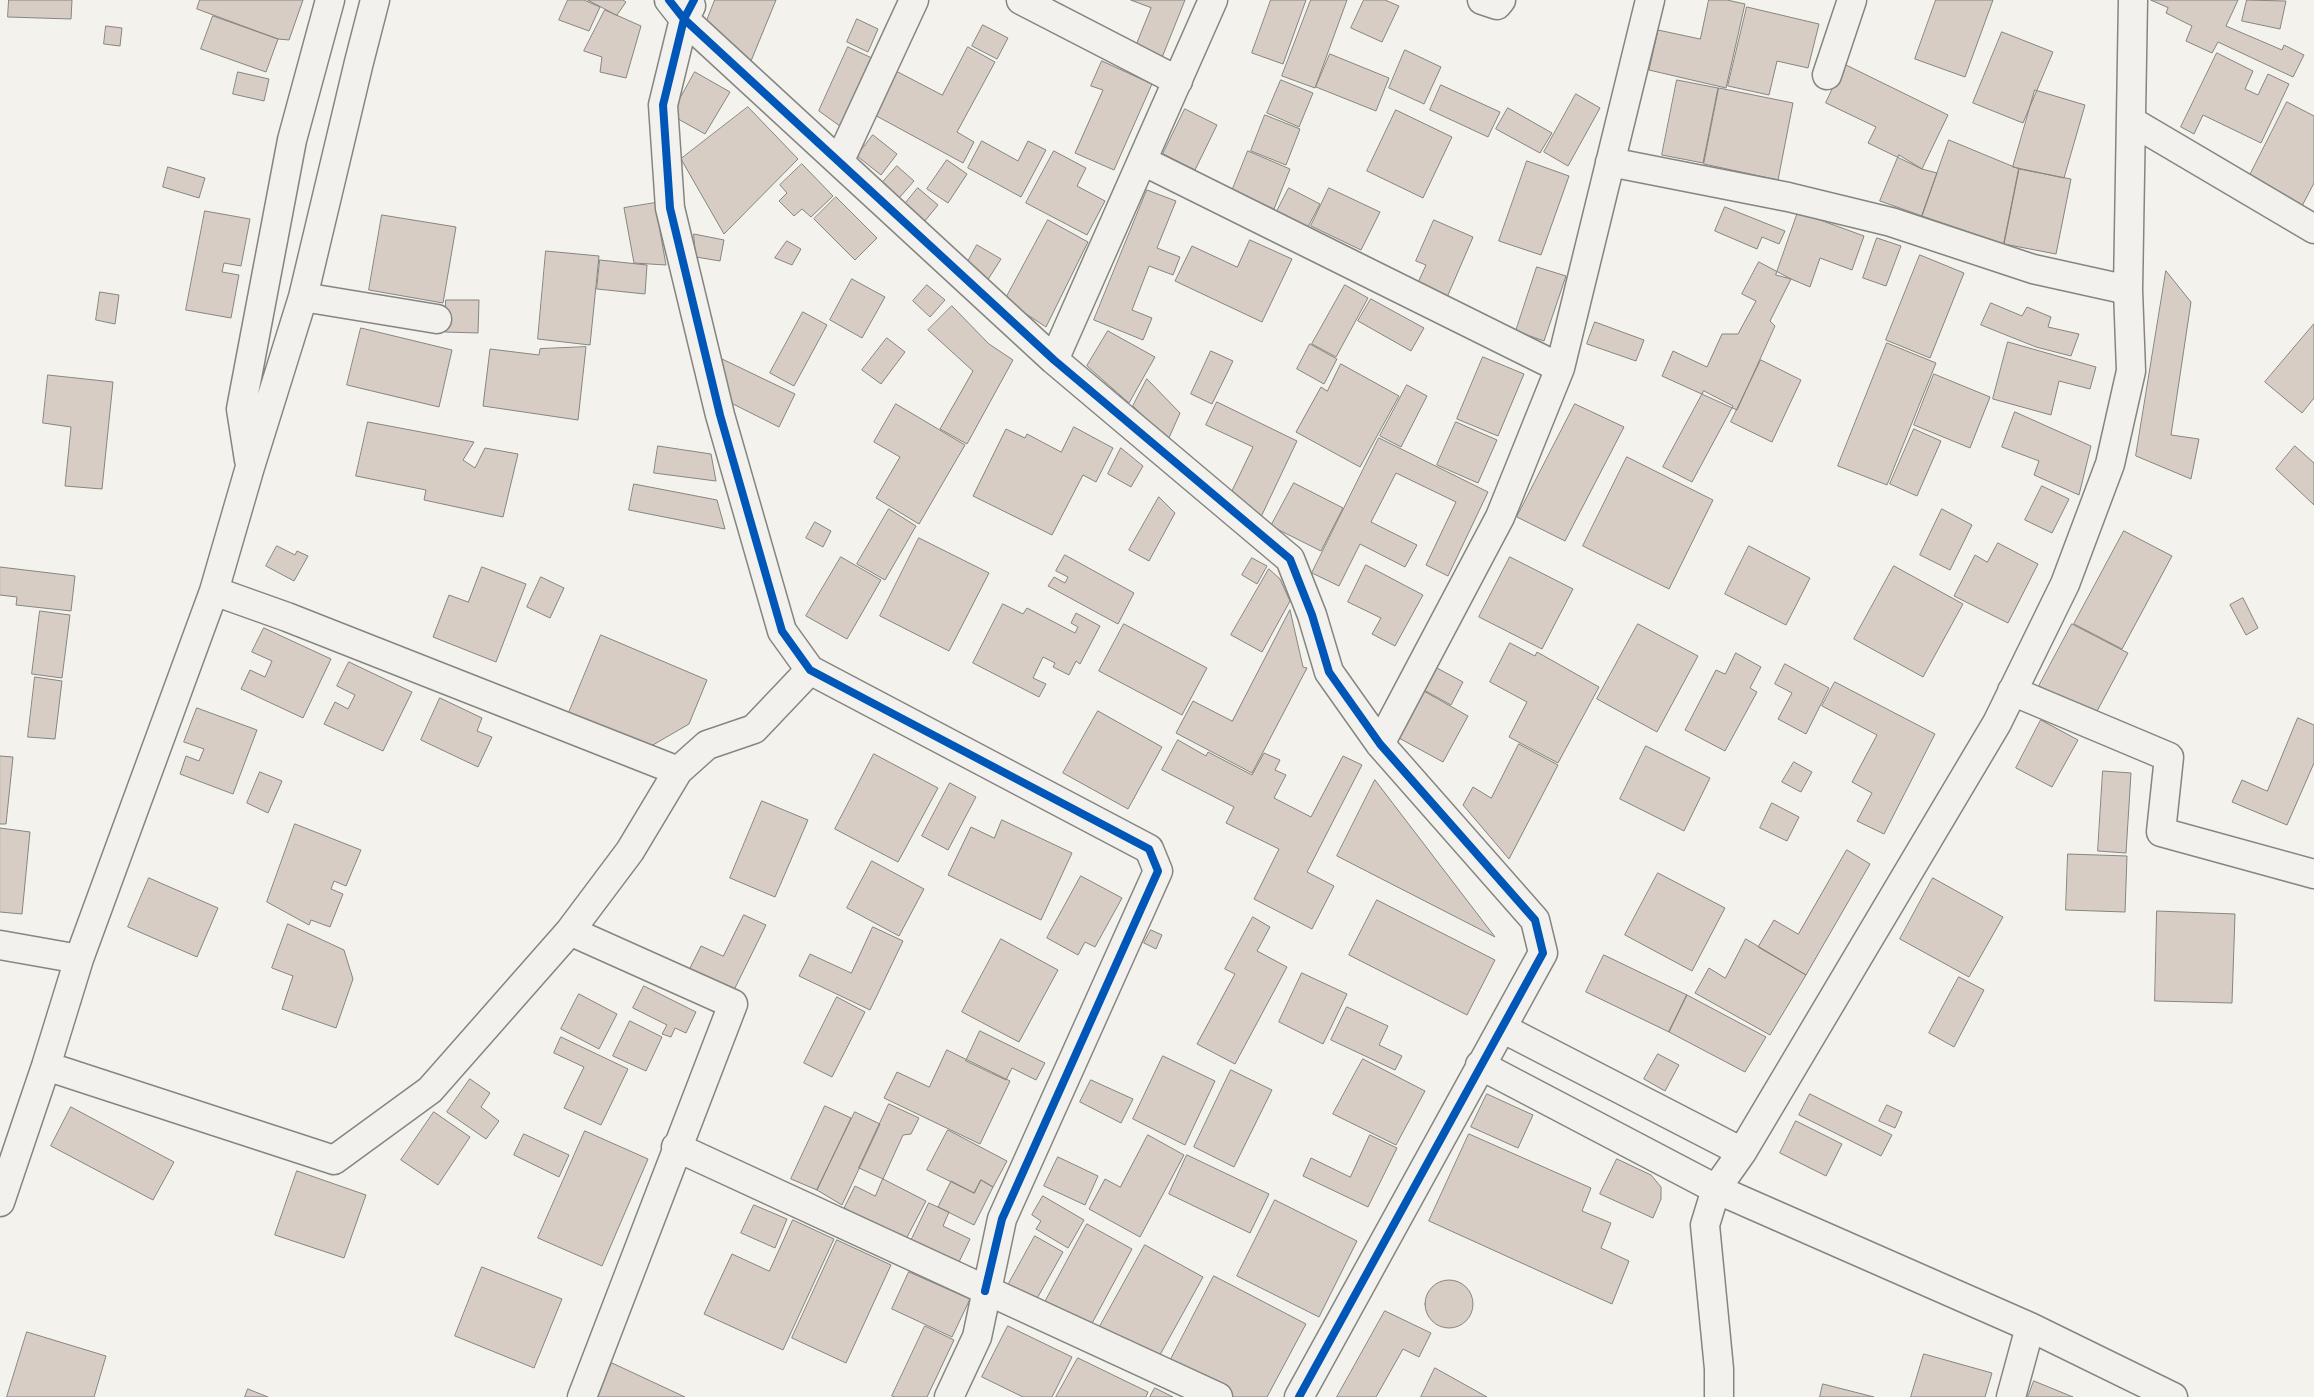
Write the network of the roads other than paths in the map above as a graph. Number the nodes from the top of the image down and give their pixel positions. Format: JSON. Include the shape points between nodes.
{"nodes":[{"id":1,"x":330,"y":0,"type":"edge"},
{"id":2,"x":375,"y":0,"type":"edge"},
{"id":3,"x":914,"y":0,"type":"edge"},
{"id":4,"x":1021,"y":0,"type":"edge"},
{"id":5,"x":1213,"y":0,"type":"edge"},
{"id":6,"x":1482,"y":0,"type":"edge"},
{"id":7,"x":1500,"y":0,"type":"edge"},
{"id":8,"x":1650,"y":0,"type":"edge"},
{"id":9,"x":1852,"y":0,"type":"edge"},
{"id":10,"x":2133,"y":0,"type":"edge"},
{"id":11,"x":682,"y":6,"type":"edge"},
{"id":12,"x":1827,"y":75,"type":"dead end"},
{"id":13,"x":1178,"y":81,"type":"junction"},
{"id":14,"x":2131,"y":122,"type":"junction"},
{"id":15,"x":1143,"y":161,"type":"junction"},
{"id":16,"x":839,"y":162,"type":"junction"},
{"id":17,"x":1610,"y":162,"type":"junction"},
{"id":18,"x":2314,"y":230,"type":"edge"},
{"id":19,"x":2128,"y":290,"type":"junction"},
{"id":20,"x":303,"y":297,"type":"junction"},
{"id":21,"x":437,"y":319,"type":"dead end"},
{"id":22,"x":1054,"y":360,"type":"junction"},
{"id":23,"x":1560,"y":368,"type":"junction"},
{"id":24,"x":250,"y":466,"type":"junction"},
{"id":25,"x":214,"y":591,"type":"junction"},
{"id":26,"x":810,"y":670,"type":"junction"},
{"id":27,"x":2012,"y":691,"type":"junction"},
{"id":28,"x":1380,"y":744,"type":"junction"},
{"id":29,"x":678,"y":771,"type":"junction"},
{"id":30,"x":2314,"y":874,"type":"edge"},
{"id":31,"x":570,"y":931,"type":"junction"},
{"id":32,"x":0,"y":945,"type":"edge"},
{"id":33,"x":78,"y":959,"type":"junction"},
{"id":34,"x":1502,"y":1028,"type":"junction"},
{"id":35,"x":1480,"y":1065,"type":"junction"},
{"id":36,"x":46,"y":1066,"type":"junction"},
{"id":37,"x":676,"y":1147,"type":"junction"},
{"id":38,"x":1742,"y":1152,"type":"junction"},
{"id":39,"x":1716,"y":1189,"type":"junction"},
{"id":40,"x":0,"y":1202,"type":"edge"},
{"id":41,"x":985,"y":1291,"type":"junction"},
{"id":42,"x":2030,"y":1327,"type":"junction"},
{"id":43,"x":582,"y":1397,"type":"edge"},
{"id":44,"x":949,"y":1397,"type":"edge"},
{"id":45,"x":1218,"y":1397,"type":"edge"},
{"id":46,"x":1299,"y":1397,"type":"edge"},
{"id":47,"x":1719,"y":1397,"type":"edge"},
{"id":48,"x":2011,"y":1397,"type":"edge"},
{"id":49,"x":2173,"y":1397,"type":"edge"}],
"edges":[{"from":1,"to":24,"type":"street","via":[[292,140],[241,409]]},
{"from":2,"to":20,"type":"street"},
{"from":3,"to":16,"type":"street"},
{"from":4,"to":13,"type":"street"},
{"from":5,"to":13,"type":"street"},
{"from":6,"to":7,"type":"street","via":[[1496,5]]},
{"from":8,"to":17,"type":"street"},
{"from":9,"to":12,"type":"street"},
{"from":10,"to":14,"type":"street"},
{"from":11,"to":16,"type":"street"},
{"from":11,"to":26,"type":"street","via":[[663,105],[670,208],[720,415],[782,631]]},
{"from":13,"to":15,"type":"street"},
{"from":14,"to":18,"type":"street"},
{"from":14,"to":19,"type":"street"},
{"from":15,"to":22,"type":"street"},
{"from":15,"to":23,"type":"street"},
{"from":16,"to":22,"type":"street"},
{"from":17,"to":19,"type":"street","via":[[1788,197],[1891,222],[2033,269]]},
{"from":17,"to":23,"type":"street"},
{"from":19,"to":27,"type":"street","via":[[2131,372],[2110,464],[2065,584]]},
{"from":20,"to":21,"type":"street"},
{"from":20,"to":24,"type":"street"},
{"from":22,"to":28,"type":"street","via":[[1290,559],[1312,615],[1329,672]]},
{"from":23,"to":28,"type":"street","via":[[1500,517]]},
{"from":24,"to":25,"type":"street"},
{"from":25,"to":29,"type":"street"},
{"from":25,"to":33,"type":"street"},
{"from":26,"to":29,"type":"street","via":[[754,729],[707,745]]},
{"from":26,"to":41,"type":"street","via":[[1149,849],[1158,872],[1002,1219]]},
{"from":27,"to":30,"type":"street","via":[[2169,757],[2161,832]]},
{"from":27,"to":38,"type":"street","via":[[1997,723]]},
{"from":28,"to":34,"type":"street","via":[[1535,920],[1543,953]]},
{"from":29,"to":31,"type":"street","via":[[630,851]]},
{"from":31,"to":36,"type":"street","via":[[430,1090],[334,1160]]},
{"from":31,"to":37,"type":"street","via":[[733,1004]]},
{"from":32,"to":33,"type":"street"},
{"from":33,"to":36,"type":"street"},
{"from":34,"to":35,"type":"street"},
{"from":34,"to":38,"type":"street"},
{"from":35,"to":39,"type":"street"},
{"from":35,"to":46,"type":"street"},
{"from":36,"to":40,"type":"street"},
{"from":37,"to":41,"type":"street"},
{"from":37,"to":43,"type":"street"},
{"from":38,"to":39,"type":"street"},
{"from":39,"to":42,"type":"street"},
{"from":39,"to":47,"type":"street","via":[[1705,1225]]},
{"from":41,"to":44,"type":"street","via":[[977,1337]]},
{"from":41,"to":45,"type":"street"},
{"from":42,"to":48,"type":"street"},
{"from":42,"to":49,"type":"street"}]}
